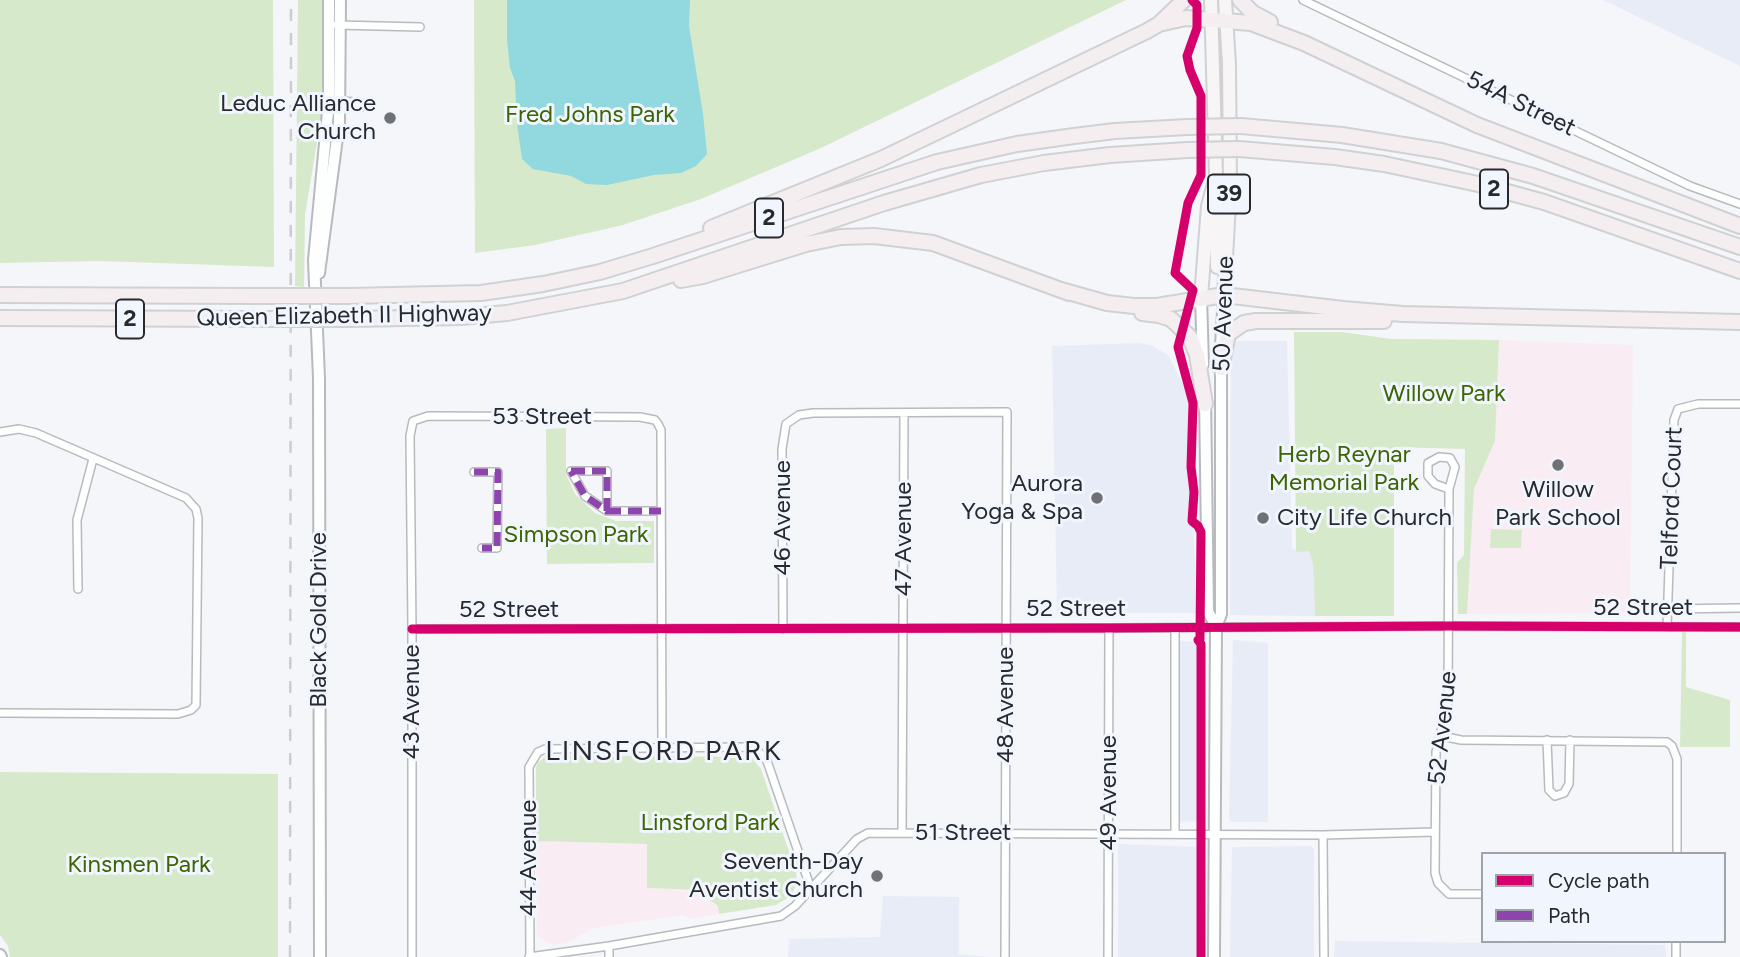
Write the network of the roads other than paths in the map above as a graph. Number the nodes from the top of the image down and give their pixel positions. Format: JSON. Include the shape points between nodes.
{"nodes":[{"id":1,"x":329,"y":0,"type":"edge"},
{"id":2,"x":340,"y":0,"type":"edge"},
{"id":3,"x":1184,"y":0,"type":"edge"},
{"id":4,"x":1211,"y":0,"type":"edge"},
{"id":5,"x":1225,"y":0,"type":"edge"},
{"id":6,"x":1240,"y":0,"type":"edge"},
{"id":7,"x":1303,"y":0,"type":"edge"},
{"id":8,"x":1219,"y":20,"type":"junction"},
{"id":9,"x":1159,"y":24,"type":"junction"},
{"id":10,"x":335,"y":25,"type":"junction"},
{"id":11,"x":419,"y":27,"type":"dead end"},
{"id":12,"x":1304,"y":43,"type":"junction"},
{"id":13,"x":335,"y":102,"type":"junction"},
{"id":14,"x":361,"y":105,"type":"dead end"},
{"id":15,"x":1216,"y":176,"type":"junction"},
{"id":16,"x":1740,"y":204,"type":"edge"},
{"id":17,"x":1740,"y":226,"type":"edge"},
{"id":18,"x":1740,"y":247,"type":"edge"},
{"id":19,"x":1740,"y":271,"type":"edge"},
{"id":20,"x":600,"y":272,"type":"junction"},
{"id":21,"x":0,"y":287,"type":"edge"},
{"id":22,"x":1061,"y":290,"type":"junction"},
{"id":23,"x":623,"y":291,"type":"junction"},
{"id":24,"x":0,"y":295,"type":"edge"},
{"id":25,"x":71,"y":295,"type":"junction"},
{"id":26,"x":1224,"y":295,"type":"junction"},
{"id":27,"x":1201,"y":297,"type":"junction"},
{"id":28,"x":1562,"y":317,"type":"junction"},
{"id":29,"x":0,"y":318,"type":"edge"},
{"id":30,"x":1740,"y":322,"type":"edge"},
{"id":31,"x":1221,"y":368,"type":"junction"},
{"id":32,"x":1205,"y":404,"type":"junction"},
{"id":33,"x":1740,"y":404,"type":"edge"},
{"id":34,"x":904,"y":413,"type":"junction"},
{"id":35,"x":428,"y":416,"type":"joint"},
{"id":36,"x":0,"y":432,"type":"edge"},
{"id":37,"x":1205,"y":434,"type":"junction"},
{"id":38,"x":1221,"y":434,"type":"junction"},
{"id":39,"x":93,"y":459,"type":"junction"},
{"id":40,"x":474,"y":471,"type":"dead end"},
{"id":41,"x":1449,"y":489,"type":"junction"},
{"id":42,"x":607,"y":511,"type":"junction"},
{"id":43,"x":661,"y":511,"type":"junction"},
{"id":44,"x":482,"y":548,"type":"dead end"},
{"id":45,"x":78,"y":589,"type":"dead end"},
{"id":46,"x":1740,"y":608,"type":"edge"},
{"id":47,"x":1668,"y":609,"type":"junction"},
{"id":48,"x":1450,"y":626,"type":"junction"},
{"id":49,"x":1216,"y":627,"type":"junction"},
{"id":50,"x":1667,"y":627,"type":"junction"},
{"id":51,"x":1740,"y":627,"type":"edge"},
{"id":52,"x":1006,"y":628,"type":"junction"},
{"id":53,"x":1109,"y":628,"type":"junction"},
{"id":54,"x":1174,"y":628,"type":"junction"},
{"id":55,"x":412,"y":629,"type":"junction"},
{"id":56,"x":661,"y":629,"type":"junction"},
{"id":57,"x":783,"y":629,"type":"junction"},
{"id":58,"x":903,"y":629,"type":"junction"},
{"id":59,"x":0,"y":713,"type":"edge"},
{"id":60,"x":1441,"y":736,"type":"junction"},
{"id":61,"x":1547,"y":740,"type":"junction"},
{"id":62,"x":1570,"y":740,"type":"junction"},
{"id":63,"x":662,"y":747,"type":"junction"},
{"id":64,"x":902,"y":832,"type":"junction"},
{"id":65,"x":1110,"y":832,"type":"junction"},
{"id":66,"x":1435,"y":832,"type":"junction"},
{"id":67,"x":1006,"y":833,"type":"junction"},
{"id":68,"x":1175,"y":833,"type":"junction"},
{"id":69,"x":1214,"y":833,"type":"junction"},
{"id":70,"x":1323,"y":835,"type":"junction"},
{"id":71,"x":1677,"y":852,"type":"edge"},
{"id":72,"x":811,"y":889,"type":"junction"},
{"id":73,"x":1481,"y":894,"type":"edge"},
{"id":74,"x":609,"y":946,"type":"junction"},
{"id":75,"x":320,"y":957,"type":"edge"},
{"id":76,"x":412,"y":957,"type":"edge"},
{"id":77,"x":529,"y":957,"type":"edge"},
{"id":78,"x":609,"y":957,"type":"edge"},
{"id":79,"x":1005,"y":957,"type":"edge"},
{"id":80,"x":1108,"y":957,"type":"edge"},
{"id":81,"x":1214,"y":957,"type":"edge"},
{"id":82,"x":1324,"y":957,"type":"edge"}],
"edges":[{"from":1,"to":10,"type":"main road","name":"Black Gold Drive"},
{"from":2,"to":10,"type":"main road","name":"Black Gold Drive"},
{"from":3,"to":9,"type":"highway"},
{"from":4,"to":8,"type":"main road","name":"50 Avenue","number":"39"},
{"from":5,"to":8,"type":"main road","name":"50 Avenue","number":"39"},
{"from":6,"to":12,"type":"highway","via":[[1253,13]]},
{"from":7,"to":16,"type":"street","name":"54A Street","via":[[1690,186]]},
{"from":8,"to":9,"type":"highway","via":[[1186,18]]},
{"from":8,"to":12,"type":"highway","via":[[1251,23]]},
{"from":8,"to":15,"type":"main road","name":"50 Avenue","number":"39"},
{"from":8,"to":26,"type":"main road","name":"50 Avenue","number":"39","via":[[1229,93]]},
{"from":9,"to":20,"type":"highway","via":[[881,159]]},
{"from":10,"to":11,"type":"street"},
{"from":10,"to":13,"type":"main road","name":"Black Gold Drive"},
{"from":12,"to":17,"type":"highway","via":[[1477,125]]},
{"from":13,"to":14,"type":"main road"},
{"from":13,"to":75,"type":"main road","name":"Black Gold Drive","via":[[314,260],[319,406]]},
{"from":15,"to":26,"type":"main road","via":[[1217,262]]},
{"from":15,"to":27,"type":"main road","name":"50 Avenue","number":"39","via":[[1208,206]]},
{"from":18,"to":20,"type":"highway","name":"Queen Elizabeth II Highway","number":"2","bridge":true,"via":[[1533,176],[1441,151],[1342,135],[1241,126],[1187,127],[1074,135],[937,162]]},
{"from":19,"to":23,"type":"highway","name":"Queen Elizabeth II Highway","number":"2","bridge":true,"via":[[1544,202],[1478,184],[1348,159],[1239,149],[1110,155],[981,175]]},
{"from":20,"to":25,"type":"highway","name":"Queen Elizabeth II Highway","number":"2","bridge":true,"via":[[481,293]]},
{"from":21,"to":25,"type":"highway"},
{"from":22,"to":23,"type":"highway","via":[[933,243],[874,236],[806,244],[704,276]]},
{"from":22,"to":27,"type":"highway","via":[[1127,306],[1157,306]]},
{"from":22,"to":32,"type":"highway","via":[[1112,308],[1159,315],[1180,325],[1194,345]]},
{"from":23,"to":29,"type":"highway","name":"Queen Elizabeth II Highway","number":"2","bridge":true,"via":[[461,317]]},
{"from":24,"to":25,"type":"highway","name":"Queen Elizabeth II Highway","number":"2"},
{"from":26,"to":27,"type":"highway"},
{"from":26,"to":28,"type":"highway","via":[[1403,314]]},
{"from":26,"to":31,"type":"main road","name":"50 Avenue","number":"39"},
{"from":27,"to":32,"type":"main road","name":"50 Avenue","number":"39"},
{"from":28,"to":30,"type":"highway"},
{"from":28,"to":31,"type":"highway","via":[[1256,321],[1228,334]]},
{"from":31,"to":38,"type":"main road","name":"50 Avenue"},
{"from":32,"to":37,"type":"main road","name":"50 Avenue"},
{"from":33,"to":47,"type":"street","name":"Telford Court","via":[[1698,404],[1678,409],[1674,420]]},
{"from":34,"to":52,"type":"street","name":"48 Avenue","via":[[1007,412]]},
{"from":34,"to":57,"type":"street","name":"46 Avenue","via":[[813,413],[786,424],[782,449]]},
{"from":34,"to":58,"type":"street","name":"47 Avenue"},
{"from":35,"to":43,"type":"street","name":"53 Street","via":[[655,420],[661,430]]},
{"from":35,"to":55,"type":"street","name":"43 Avenue","via":[[414,421],[410,436]]},
{"from":36,"to":39,"type":"street","via":[[28,430]]},
{"from":37,"to":38,"type":"main road"},
{"from":37,"to":49,"type":"main road","name":"50 Avenue","via":[[1208,611]]},
{"from":38,"to":49,"type":"main road","name":"50 Avenue","via":[[1221,614]]},
{"from":39,"to":45,"type":"street","via":[[77,520]]},
{"from":39,"to":59,"type":"street","via":[[186,498],[195,509],[196,705],[178,714]]},
{"from":40,"to":44,"type":"street","via":[[498,472],[497,548]]},
{"from":41,"to":41,"type":"street","via":[[1455,467],[1450,458],[1438,457],[1428,463],[1428,476],[1434,484]]},
{"from":41,"to":48,"type":"street","name":"52 Avenue"},
{"from":42,"to":42,"type":"street","via":[[585,496],[572,471],[607,471]]},
{"from":42,"to":43,"type":"street"},
{"from":43,"to":56,"type":"street"},
{"from":46,"to":47,"type":"street"},
{"from":47,"to":50,"type":"street","name":"Telford Court"},
{"from":48,"to":49,"type":"street","name":"52 Street"},
{"from":48,"to":50,"type":"street","name":"52 Street"},
{"from":48,"to":60,"type":"street","name":"52 Avenue","via":[[1448,702]]},
{"from":49,"to":54,"type":"street","name":"52 Street"},
{"from":49,"to":69,"type":"main road","name":"50 Avenue"},
{"from":50,"to":51,"type":"street","name":"52 Street"},
{"from":52,"to":53,"type":"street","name":"52 Street"},
{"from":52,"to":58,"type":"street","name":"52 Street"},
{"from":52,"to":67,"type":"street","name":"48 Avenue"},
{"from":53,"to":54,"type":"street","name":"52 Street"},
{"from":53,"to":65,"type":"street","name":"49 Avenue"},
{"from":54,"to":68,"type":"street"},
{"from":55,"to":56,"type":"street","name":"52 Street"},
{"from":55,"to":76,"type":"street","name":"43 Avenue"},
{"from":56,"to":57,"type":"street","name":"52 Street"},
{"from":56,"to":63,"type":"street"},
{"from":57,"to":58,"type":"street","name":"52 Street"},
{"from":58,"to":64,"type":"street","name":"47 Avenue"},
{"from":60,"to":61,"type":"street"},
{"from":60,"to":66,"type":"street","name":"52 Avenue","via":[[1436,752]]},
{"from":61,"to":62,"type":"street"},
{"from":61,"to":62,"type":"street","via":[[1549,790],[1555,796],[1569,784]]},
{"from":62,"to":71,"type":"street","via":[[1659,740],[1672,746],[1677,759]]},
{"from":63,"to":72,"type":"street","via":[[750,747],[763,755]]},
{"from":63,"to":77,"type":"street","name":"44 Avenue","via":[[555,747],[538,752],[533,759],[529,767]]},
{"from":64,"to":67,"type":"street","name":"51 Street"},
{"from":64,"to":72,"type":"street","name":"51 Street","via":[[863,835]]},
{"from":65,"to":67,"type":"street","name":"51 Street"},
{"from":65,"to":68,"type":"street","name":"51 Street"},
{"from":65,"to":80,"type":"street","name":"49 Avenue"},
{"from":66,"to":70,"type":"street","name":"51 Street"},
{"from":66,"to":73,"type":"street","name":"52 Avenue","via":[[1438,883],[1450,894]]},
{"from":67,"to":79,"type":"street","name":"48 Avenue"},
{"from":68,"to":69,"type":"street","name":"51 Street"},
{"from":69,"to":70,"type":"street","name":"51 Street"},
{"from":69,"to":81,"type":"main road","name":"50 Avenue"},
{"from":70,"to":82,"type":"street"},
{"from":72,"to":74,"type":"street","name":"51 Street","via":[[788,913],[775,918]]},
{"from":74,"to":77,"type":"street","name":"51 Street"},
{"from":74,"to":78,"type":"street"}]}
